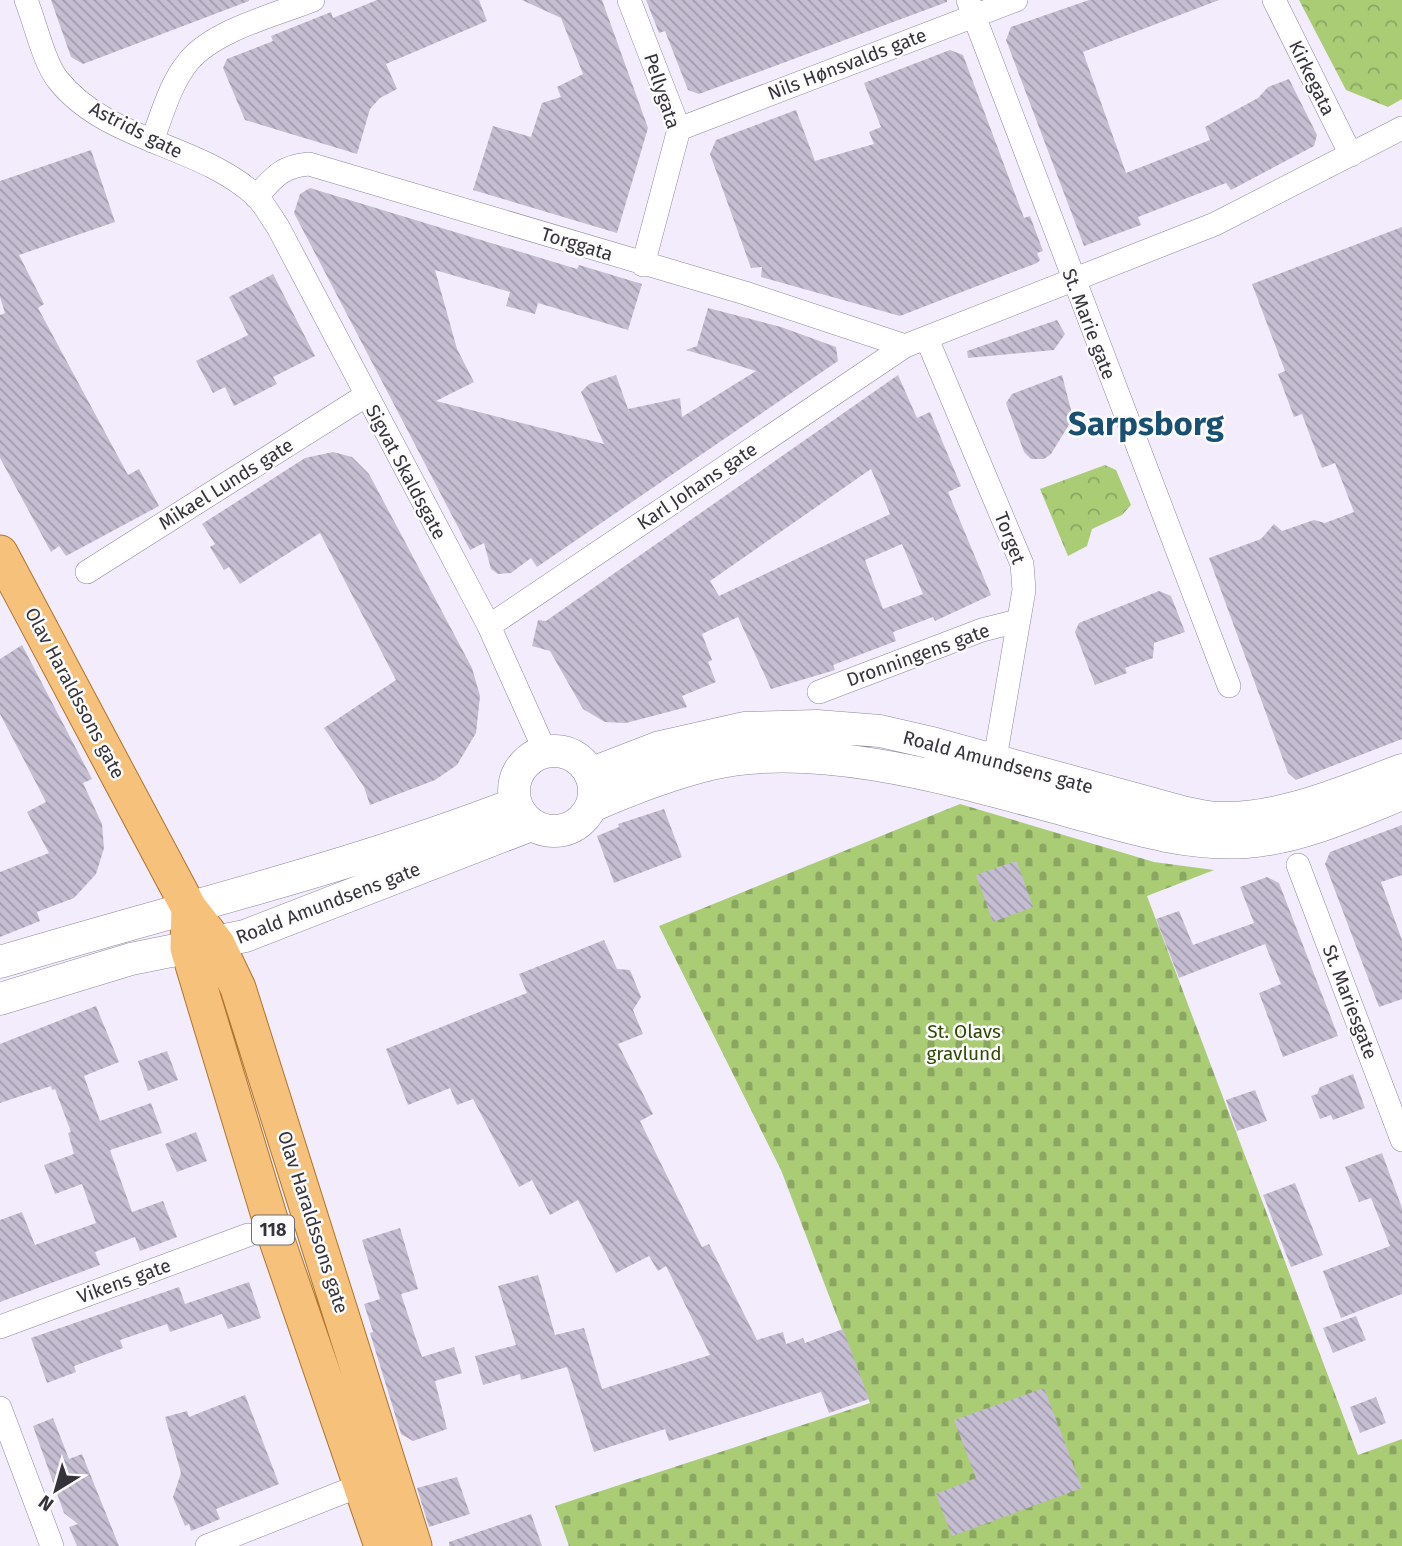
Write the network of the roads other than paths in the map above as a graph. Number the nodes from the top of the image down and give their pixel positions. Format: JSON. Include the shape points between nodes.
{"nodes":[{"id":1,"x":26,"y":0,"type":"edge"},
{"id":2,"x":313,"y":0,"type":"edge"},
{"id":3,"x":629,"y":0,"type":"edge"},
{"id":4,"x":1016,"y":0,"type":"edge"},
{"id":5,"x":1273,"y":0,"type":"edge"},
{"id":6,"x":971,"y":8,"type":"edge"},
{"id":7,"x":1402,"y":128,"type":"edge"},
{"id":8,"x":679,"y":129,"type":"junction"},
{"id":9,"x":152,"y":141,"type":"junction"},
{"id":10,"x":1351,"y":155,"type":"junction"},
{"id":11,"x":256,"y":197,"type":"junction"},
{"id":12,"x":642,"y":265,"type":"junction"},
{"id":13,"x":1073,"y":281,"type":"junction"},
{"id":14,"x":927,"y":339,"type":"junction"},
{"id":15,"x":905,"y":346,"type":"junction"},
{"id":16,"x":365,"y":396,"type":"junction"},
{"id":17,"x":0,"y":553,"type":"edge"},
{"id":18,"x":87,"y":572,"type":"dead end"},
{"id":19,"x":1018,"y":621,"type":"junction"},
{"id":20,"x":489,"y":626,"type":"junction"},
{"id":21,"x":1229,"y":686,"type":"dead end"},
{"id":22,"x":819,"y":692,"type":"dead end"},
{"id":23,"x":545,"y":751,"type":"junction"},
{"id":24,"x":1402,"y":770,"type":"edge"},
{"id":25,"x":590,"y":774,"type":"junction"},
{"id":26,"x":992,"y":775,"type":"junction"},
{"id":27,"x":1402,"y":794,"type":"edge"},
{"id":28,"x":592,"y":806,"type":"junction"},
{"id":29,"x":523,"y":815,"type":"junction"},
{"id":30,"x":1298,"y":865,"type":"dead end"},
{"id":31,"x":189,"y":908,"type":"junction"},
{"id":32,"x":202,"y":946,"type":"junction"},
{"id":33,"x":0,"y":962,"type":"edge"},
{"id":34,"x":0,"y":999,"type":"edge"},
{"id":35,"x":1400,"y":1128,"type":"edge"},
{"id":36,"x":248,"y":1236,"type":"dead end"},
{"id":37,"x":0,"y":1327,"type":"edge"},
{"id":38,"x":0,"y":1408,"type":"edge"},
{"id":39,"x":346,"y":1491,"type":"dead end"},
{"id":40,"x":52,"y":1546,"type":"edge"},
{"id":41,"x":207,"y":1546,"type":"edge"},
{"id":42,"x":382,"y":1546,"type":"edge"},
{"id":43,"x":414,"y":1546,"type":"edge"}],
"edges":[{"from":1,"to":9,"type":"street","name":"Astrids gate","via":[[56,78],[93,111]]},
{"from":2,"to":9,"type":"street","via":[[208,42],[187,62]]},
{"from":3,"to":8,"type":"street","name":"Pellygata"},
{"from":4,"to":6,"type":"street","name":"Nils Hønsvalds gate"},
{"from":5,"to":10,"type":"street","name":"Kirkegata"},
{"from":6,"to":8,"type":"street","name":"Nils Hønsvalds gate","via":[[857,61]]},
{"from":6,"to":13,"type":"street","name":"St. Marie gate"},
{"from":7,"to":10,"type":"street"},
{"from":8,"to":12,"type":"street","name":"Pellygata"},
{"from":9,"to":11,"type":"street","name":"Astrids gate","via":[[212,167]]},
{"from":10,"to":13,"type":"street","via":[[1215,224]]},
{"from":11,"to":12,"type":"street","name":"Torggata","via":[[291,165],[309,164]]},
{"from":11,"to":16,"type":"street","name":"Sigvat Skaldsgate","via":[[278,227]]},
{"from":12,"to":15,"type":"street","name":"Torggata","via":[[745,293]]},
{"from":13,"to":14,"type":"street"},
{"from":13,"to":21,"type":"street","name":"St. Marie gate"},
{"from":14,"to":15,"type":"street"},
{"from":14,"to":19,"type":"street","name":"Torget","via":[[1022,564],[1024,590]]},
{"from":15,"to":20,"type":"street","name":"Karl Johans gate"},
{"from":16,"to":18,"type":"street","name":"Mikael Lunds gate"},
{"from":16,"to":20,"type":"street","name":"Sigvat Skaldsgate"},
{"from":17,"to":31,"type":"main road","name":"Olav Haraldssons gate","number":"118"},
{"from":19,"to":22,"type":"street","name":"Dronningens gate"},
{"from":19,"to":26,"type":"street","name":"Torget"},
{"from":20,"to":23,"type":"street","name":"Sigvat Skaldsgate"},
{"from":23,"to":25,"type":"street","via":[[576,758]]},
{"from":23,"to":29,"type":"street","via":[[519,771],[513,793]]},
{"from":24,"to":26,"type":"street","name":"Roald Amundsens gate","via":[[1276,811],[1220,818]]},
{"from":25,"to":26,"type":"street","name":"Roald Amundsens gate","via":[[660,747],[744,728],[817,726],[880,731]]},
{"from":25,"to":28,"type":"street"},
{"from":26,"to":27,"type":"street","name":"Roald Amundsens gate","via":[[1155,834],[1220,842],[1285,836]]},
{"from":26,"to":28,"type":"street","name":"Roald Amundsens gate","via":[[810,757],[756,758],[713,763],[653,780]]},
{"from":28,"to":29,"type":"street","via":[[569,829],[550,832]]},
{"from":29,"to":31,"type":"street","name":"Roald Amundsens gate"},
{"from":29,"to":32,"type":"street","name":"Roald Amundsens gate","via":[[265,929]]},
{"from":30,"to":35,"type":"street","name":"St. Mariesgate"},
{"from":31,"to":32,"type":"main road","name":"Olav Haraldssons gate","number":"118"},
{"from":31,"to":33,"type":"street","name":"Roald Amundsens gate"},
{"from":32,"to":34,"type":"street","name":"Roald Amundsens gate","via":[[131,959]]},
{"from":32,"to":42,"type":"main road","name":"Olav Haraldssons gate","number":"118","via":[[273,1229]]},
{"from":32,"to":43,"type":"main road","name":"Olav Haraldssons gate","number":"118","via":[[242,1000]]},
{"from":36,"to":37,"type":"street","name":"Vikens gate"},
{"from":38,"to":40,"type":"street"},
{"from":39,"to":41,"type":"street"}]}
